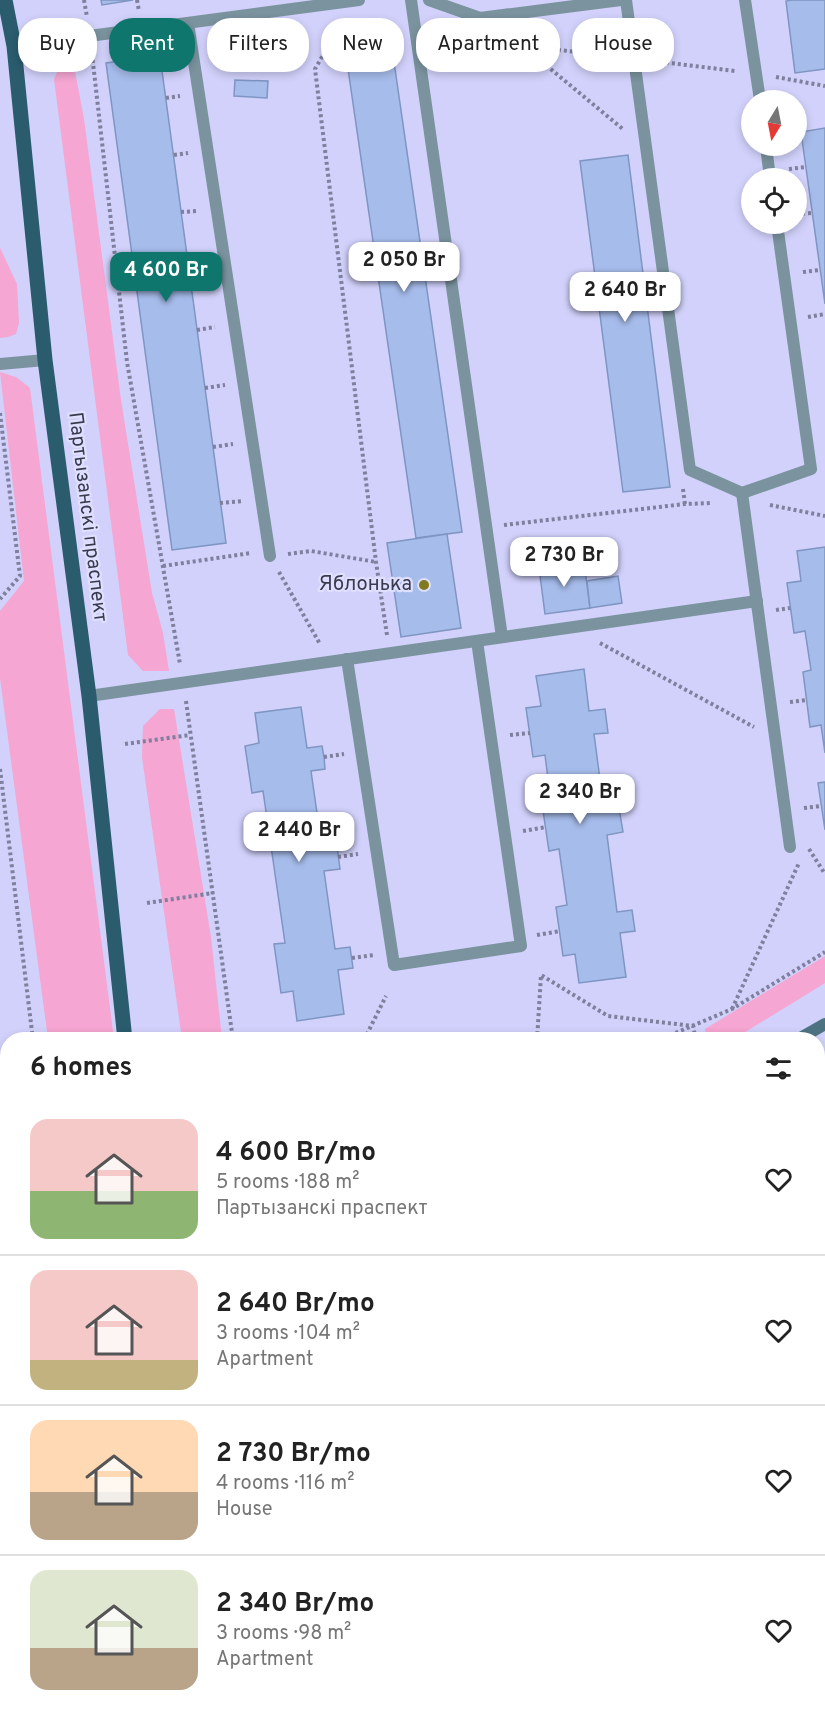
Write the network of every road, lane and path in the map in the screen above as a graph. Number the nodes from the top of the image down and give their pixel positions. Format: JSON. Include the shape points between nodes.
{"nodes":[{"id":1,"x":5,"y":0,"type":"edge"},
{"id":2,"x":84,"y":0,"type":"edge"},
{"id":3,"x":359,"y":0,"type":"edge"},
{"id":4,"x":411,"y":0,"type":"edge"},
{"id":5,"x":429,"y":0,"type":"edge"},
{"id":6,"x":621,"y":0,"type":"edge"},
{"id":7,"x":626,"y":0,"type":"edge"},
{"id":8,"x":745,"y":0,"type":"edge"},
{"id":9,"x":87,"y":18,"type":"edge"},
{"id":10,"x":195,"y":22,"type":"edge"},
{"id":11,"x":18,"y":45,"type":"edge"},
{"id":12,"x":14,"y":46,"type":"junction"},
{"id":13,"x":321,"y":59,"type":"edge"},
{"id":14,"x":195,"y":68,"type":"edge"},
{"id":15,"x":94,"y":72,"type":"edge"},
{"id":16,"x":554,"y":72,"type":"edge"},
{"id":17,"x":758,"y":90,"type":"edge"},
{"id":18,"x":185,"y":95,"type":"dead end"},
{"id":19,"x":166,"y":98,"type":"dead end"},
{"id":20,"x":626,"y":132,"type":"dead end"},
{"id":21,"x":194,"y":152,"type":"dead end"},
{"id":22,"x":174,"y":155,"type":"dead end"},
{"id":23,"x":806,"y":167,"type":"dead end"},
{"id":24,"x":799,"y":168,"type":"edge"},
{"id":25,"x":202,"y":211,"type":"dead end"},
{"id":26,"x":181,"y":212,"type":"dead end"},
{"id":27,"x":807,"y":213,"type":"edge"},
{"id":28,"x":812,"y":213,"type":"dead end"},
{"id":29,"x":778,"y":234,"type":"edge"},
{"id":30,"x":210,"y":269,"type":"dead end"},
{"id":31,"x":820,"y":270,"type":"dead end"},
{"id":32,"x":189,"y":273,"type":"dead end"},
{"id":33,"x":799,"y":273,"type":"dead end"},
{"id":34,"x":825,"y":314,"type":"edge"},
{"id":35,"x":806,"y":317,"type":"dead end"},
{"id":36,"x":219,"y":327,"type":"dead end"},
{"id":37,"x":197,"y":330,"type":"dead end"},
{"id":38,"x":45,"y":360,"type":"junction"},
{"id":39,"x":0,"y":364,"type":"edge"},
{"id":40,"x":227,"y":385,"type":"dead end"},
{"id":41,"x":205,"y":388,"type":"dead end"},
{"id":42,"x":0,"y":412,"type":"edge"},
{"id":43,"x":236,"y":444,"type":"dead end"},
{"id":44,"x":213,"y":447,"type":"dead end"},
{"id":45,"x":682,"y":483,"type":"dead end"},
{"id":46,"x":743,"y":497,"type":"junction"},
{"id":47,"x":244,"y":501,"type":"dead end"},
{"id":48,"x":220,"y":503,"type":"dead end"},
{"id":49,"x":825,"y":516,"type":"edge"},
{"id":50,"x":486,"y":527,"type":"junction"},
{"id":51,"x":270,"y":556,"type":"joint"},
{"id":52,"x":0,"y":599,"type":"edge"},
{"id":53,"x":757,"y":601,"type":"junction"},
{"id":54,"x":790,"y":608,"type":"dead end"},
{"id":55,"x":772,"y":610,"type":"dead end"},
{"id":56,"x":502,"y":637,"type":"junction"},
{"id":57,"x":477,"y":641,"type":"junction"},
{"id":58,"x":598,"y":642,"type":"dead end"},
{"id":59,"x":390,"y":653,"type":"junction"},
{"id":60,"x":347,"y":659,"type":"junction"},
{"id":61,"x":330,"y":662,"type":"junction"},
{"id":62,"x":183,"y":682,"type":"junction"},
{"id":63,"x":89,"y":696,"type":"junction"},
{"id":64,"x":807,"y":700,"type":"dead end"},
{"id":65,"x":786,"y":702,"type":"dead end"},
{"id":66,"x":530,"y":733,"type":"dead end"},
{"id":67,"x":190,"y":735,"type":"junction"},
{"id":68,"x":505,"y":735,"type":"dead end"},
{"id":69,"x":775,"y":738,"type":"junction"},
{"id":70,"x":125,"y":744,"type":"dead end"},
{"id":71,"x":347,"y":753,"type":"dead end"},
{"id":72,"x":324,"y":757,"type":"dead end"},
{"id":73,"x":0,"y":769,"type":"edge"},
{"id":74,"x":0,"y":776,"type":"edge"},
{"id":75,"x":821,"y":806,"type":"dead end"},
{"id":76,"x":801,"y":808,"type":"dead end"},
{"id":77,"x":546,"y":827,"type":"dead end"},
{"id":78,"x":519,"y":831,"type":"dead end"},
{"id":79,"x":807,"y":846,"type":"dead end"},
{"id":80,"x":790,"y":847,"type":"dead end"},
{"id":81,"x":362,"y":854,"type":"dead end"},
{"id":82,"x":338,"y":857,"type":"dead end"},
{"id":83,"x":801,"y":857,"type":"dead end"},
{"id":84,"x":825,"y":874,"type":"edge"},
{"id":85,"x":213,"y":893,"type":"junction"},
{"id":86,"x":147,"y":903,"type":"dead end"},
{"id":87,"x":560,"y":932,"type":"dead end"},
{"id":88,"x":535,"y":935,"type":"dead end"},
{"id":89,"x":825,"y":952,"type":"edge"},
{"id":90,"x":377,"y":954,"type":"dead end"},
{"id":91,"x":352,"y":958,"type":"dead end"},
{"id":92,"x":386,"y":996,"type":"dead end"},
{"id":93,"x":732,"y":1010,"type":"junction"},
{"id":94,"x":825,"y":1024,"type":"edge"},
{"id":95,"x":693,"y":1026,"type":"junction"},
{"id":96,"x":32,"y":1032,"type":"edge"},
{"id":97,"x":124,"y":1032,"type":"edge"},
{"id":98,"x":232,"y":1032,"type":"edge"},
{"id":99,"x":367,"y":1032,"type":"edge"},
{"id":100,"x":537,"y":1032,"type":"edge"},
{"id":101,"x":678,"y":1032,"type":"edge"},
{"id":102,"x":694,"y":1032,"type":"edge"},
{"id":103,"x":811,"y":1032,"type":"edge"}],
"edges":[{"from":1,"to":12,"type":"main road","name":"Партызанскі праспект"},
{"from":2,"to":9,"type":"path"},
{"from":3,"to":10,"type":"lane"},
{"from":4,"to":50,"type":"lane"},
{"from":5,"to":6,"type":"lane","via":[[480,18]]},
{"from":7,"to":46,"type":"lane","via":[[690,470]]},
{"from":8,"to":17,"type":"lane"},
{"from":11,"to":12,"type":"lane"},
{"from":12,"to":38,"type":"main road","name":"Партызанскі праспект"},
{"from":13,"to":59,"type":"path","via":[[315,69]]},
{"from":14,"to":51,"type":"lane"},
{"from":15,"to":62,"type":"path","via":[[127,362]]},
{"from":16,"to":20,"type":"path"},
{"from":18,"to":19,"type":"path"},
{"from":21,"to":22,"type":"path"},
{"from":23,"to":24,"type":"path"},
{"from":25,"to":26,"type":"path"},
{"from":27,"to":28,"type":"path"},
{"from":29,"to":46,"type":"lane","via":[[811,469]]},
{"from":30,"to":32,"type":"path"},
{"from":31,"to":33,"type":"path"},
{"from":34,"to":35,"type":"path"},
{"from":36,"to":37,"type":"path"},
{"from":38,"to":39,"type":"lane"},
{"from":38,"to":63,"type":"main road","name":"Партызанскі праспект"},
{"from":40,"to":41,"type":"path"},
{"from":42,"to":52,"type":"path","via":[[20,576]]},
{"from":43,"to":44,"type":"path"},
{"from":45,"to":50,"type":"path","via":[[685,504]]},
{"from":46,"to":49,"type":"path"},
{"from":46,"to":53,"type":"lane"},
{"from":47,"to":48,"type":"path"},
{"from":50,"to":56,"type":"lane"},
{"from":51,"to":61,"type":"path"},
{"from":53,"to":56,"type":"lane"},
{"from":53,"to":69,"type":"lane"},
{"from":54,"to":55,"type":"path"},
{"from":56,"to":57,"type":"lane"},
{"from":57,"to":59,"type":"lane"},
{"from":57,"to":60,"type":"lane","via":[[521,946],[394,965]]},
{"from":58,"to":69,"type":"path"},
{"from":59,"to":60,"type":"lane"},
{"from":60,"to":61,"type":"lane"},
{"from":61,"to":62,"type":"lane"},
{"from":62,"to":63,"type":"lane"},
{"from":62,"to":67,"type":"path"},
{"from":63,"to":97,"type":"main road","name":"Партызанскі праспект"},
{"from":64,"to":65,"type":"path"},
{"from":66,"to":68,"type":"path"},
{"from":67,"to":70,"type":"path"},
{"from":67,"to":85,"type":"path"},
{"from":69,"to":80,"type":"lane"},
{"from":71,"to":72,"type":"path"},
{"from":73,"to":74,"type":"path"},
{"from":74,"to":96,"type":"path"},
{"from":75,"to":76,"type":"path"},
{"from":77,"to":78,"type":"path"},
{"from":79,"to":84,"type":"path"},
{"from":81,"to":82,"type":"path"},
{"from":83,"to":93,"type":"path"},
{"from":85,"to":86,"type":"path"},
{"from":85,"to":98,"type":"path"},
{"from":87,"to":88,"type":"path"},
{"from":89,"to":93,"type":"path"},
{"from":90,"to":91,"type":"path"},
{"from":92,"to":99,"type":"path"},
{"from":93,"to":95,"type":"path"},
{"from":94,"to":103,"type":"main road"},
{"from":95,"to":100,"type":"path","via":[[608,1016],[541,975]]},
{"from":95,"to":101,"type":"path"},
{"from":95,"to":102,"type":"path"}]}
